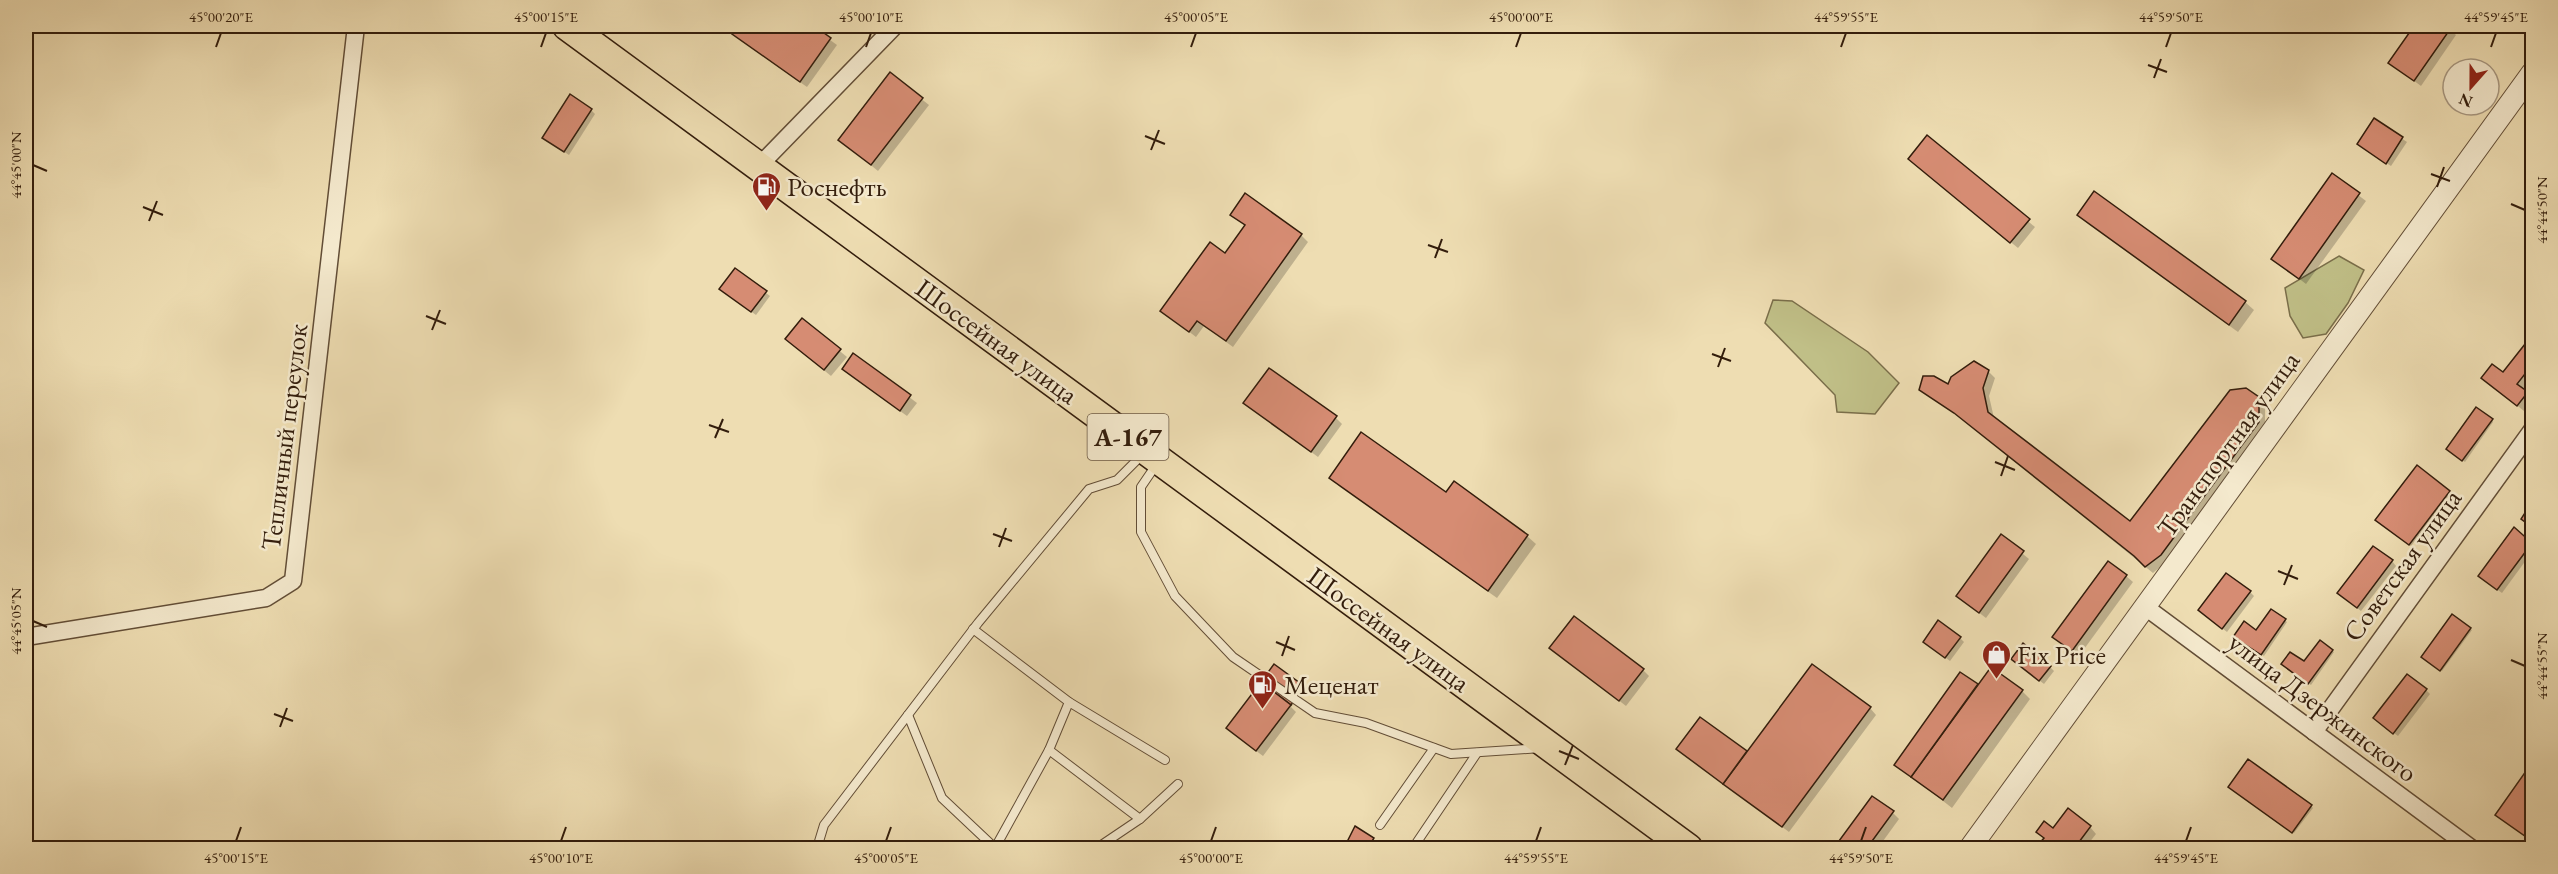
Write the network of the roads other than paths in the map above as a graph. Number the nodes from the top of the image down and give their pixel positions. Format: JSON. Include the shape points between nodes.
{"nodes":[{"id":1,"x":356,"y":26,"type":"edge"},
{"id":2,"x":567,"y":26,"type":"edge"},
{"id":3,"x":895,"y":26,"type":"edge"},
{"id":4,"x":2532,"y":73,"type":"edge"},
{"id":5,"x":759,"y":166,"type":"junction"},
{"id":6,"x":2532,"y":430,"type":"edge"},
{"id":7,"x":1152,"y":455,"type":"junction"},
{"id":8,"x":2144,"y":606,"type":"junction"},
{"id":9,"x":974,"y":629,"type":"junction"},
{"id":10,"x":26,"y":637,"type":"edge"},
{"id":11,"x":1069,"y":702,"type":"junction"},
{"id":12,"x":908,"y":715,"type":"junction"},
{"id":13,"x":2314,"y":732,"type":"junction"},
{"id":14,"x":1550,"y":747,"type":"junction"},
{"id":15,"x":1434,"y":748,"type":"junction"},
{"id":16,"x":1049,"y":750,"type":"junction"},
{"id":17,"x":1477,"y":753,"type":"junction"},
{"id":18,"x":1165,"y":760,"type":"dead end"},
{"id":19,"x":1178,"y":784,"type":"dead end"},
{"id":20,"x":1140,"y":819,"type":"junction"},
{"id":21,"x":1380,"y":825,"type":"dead end"},
{"id":22,"x":995,"y":848,"type":"edge"},
{"id":23,"x":817,"y":849,"type":"edge"},
{"id":24,"x":1097,"y":849,"type":"edge"},
{"id":25,"x":1413,"y":849,"type":"edge"},
{"id":26,"x":1688,"y":849,"type":"edge"},
{"id":27,"x":1970,"y":849,"type":"edge"},
{"id":28,"x":2472,"y":849,"type":"edge"}],
"edges":[{"from":1,"to":10,"type":"street","name":"Тепличный переулок","via":[[292,581],[266,598]]},
{"from":2,"to":5,"type":"highway","name":"Шоссейная улица","number":"А-167"},
{"from":3,"to":5,"type":"street"},
{"from":4,"to":8,"type":"street","name":"Транспортная улица"},
{"from":5,"to":7,"type":"highway","name":"Шоссейная улица","number":"А-167"},
{"from":6,"to":13,"type":"street","name":"Советская улица"},
{"from":7,"to":9,"type":"lane","via":[[1117,480],[1089,489]]},
{"from":7,"to":14,"type":"highway","name":"Шоссейная улица","number":"А-167"},
{"from":7,"to":15,"type":"lane","via":[[1141,487],[1141,532],[1175,596],[1233,657],[1315,713],[1366,723]]},
{"from":8,"to":13,"type":"street","name":"улица Дзержинского"},
{"from":8,"to":27,"type":"street","name":"Транспортная улица"},
{"from":9,"to":11,"type":"lane"},
{"from":9,"to":12,"type":"lane"},
{"from":11,"to":16,"type":"lane"},
{"from":11,"to":18,"type":"lane"},
{"from":12,"to":22,"type":"lane","via":[[942,798]]},
{"from":12,"to":23,"type":"lane","via":[[824,825]]},
{"from":13,"to":28,"type":"street","name":"улица Дзержинского"},
{"from":14,"to":17,"type":"lane"},
{"from":14,"to":26,"type":"highway","name":"Шоссейная улица","number":"А-167"},
{"from":15,"to":17,"type":"lane","via":[[1451,754]]},
{"from":15,"to":21,"type":"lane"},
{"from":16,"to":20,"type":"lane"},
{"from":16,"to":22,"type":"lane"},
{"from":17,"to":25,"type":"lane"},
{"from":19,"to":20,"type":"lane"},
{"from":20,"to":24,"type":"lane"}]}
